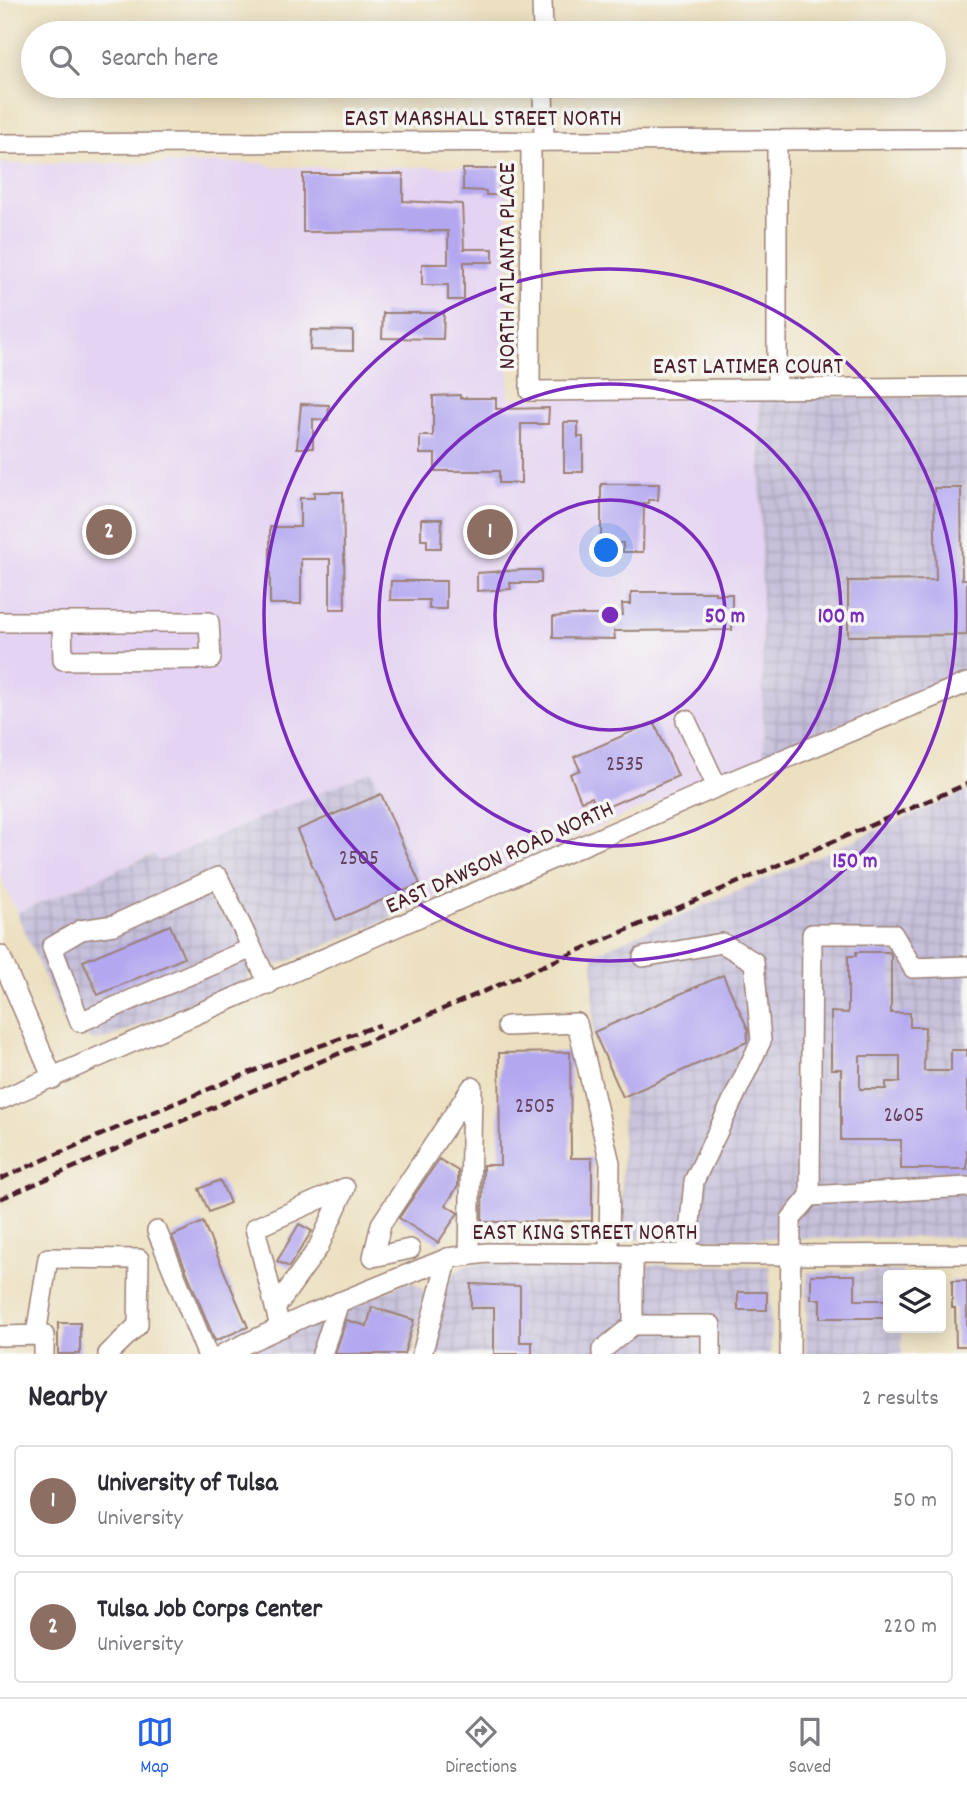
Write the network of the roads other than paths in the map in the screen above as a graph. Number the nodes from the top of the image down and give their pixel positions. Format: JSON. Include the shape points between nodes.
{"nodes":[{"id":1,"x":542,"y":0,"type":"edge"},
{"id":2,"x":543,"y":21,"type":"edge"},
{"id":3,"x":542,"y":98,"type":"edge"},
{"id":4,"x":967,"y":139,"type":"edge"},
{"id":5,"x":777,"y":140,"type":"junction"},
{"id":6,"x":538,"y":141,"type":"junction"},
{"id":7,"x":0,"y":144,"type":"edge"},
{"id":8,"x":967,"y":387,"type":"edge"},
{"id":9,"x":777,"y":389,"type":"junction"},
{"id":10,"x":530,"y":391,"type":"joint"},
{"id":11,"x":0,"y":622,"type":"edge"},
{"id":12,"x":62,"y":622,"type":"junction"},
{"id":13,"x":967,"y":683,"type":"edge"},
{"id":14,"x":686,"y":720,"type":"dead end"},
{"id":15,"x":717,"y":787,"type":"junction"},
{"id":16,"x":252,"y":948,"type":"junction"},
{"id":17,"x":0,"y":955,"type":"edge"},
{"id":18,"x":643,"y":957,"type":"dead end"},
{"id":19,"x":967,"y":966,"type":"edge"},
{"id":20,"x":269,"y":984,"type":"junction"},
{"id":21,"x":506,"y":1026,"type":"dead end"},
{"id":22,"x":53,"y":1079,"type":"junction"},
{"id":23,"x":0,"y":1100,"type":"edge"},
{"id":24,"x":967,"y":1188,"type":"edge"},
{"id":25,"x":810,"y":1196,"type":"junction"},
{"id":26,"x":157,"y":1231,"type":"dead end"},
{"id":27,"x":609,"y":1254,"type":"junction"},
{"id":28,"x":633,"y":1254,"type":"junction"},
{"id":29,"x":687,"y":1254,"type":"junction"},
{"id":30,"x":967,"y":1254,"type":"edge"},
{"id":31,"x":469,"y":1255,"type":"junction"},
{"id":32,"x":790,"y":1255,"type":"junction"},
{"id":33,"x":448,"y":1258,"type":"junction"},
{"id":34,"x":398,"y":1278,"type":"junction"},
{"id":35,"x":339,"y":1302,"type":"junction"},
{"id":36,"x":275,"y":1308,"type":"junction"},
{"id":37,"x":632,"y":1325,"type":"junction"},
{"id":38,"x":280,"y":1327,"type":"junction"},
{"id":39,"x":36,"y":1335,"type":"junction"},
{"id":40,"x":0,"y":1336,"type":"edge"},
{"id":41,"x":44,"y":1354,"type":"edge"},
{"id":42,"x":108,"y":1354,"type":"edge"},
{"id":43,"x":207,"y":1354,"type":"edge"},
{"id":44,"x":223,"y":1354,"type":"edge"},
{"id":45,"x":322,"y":1354,"type":"edge"},
{"id":46,"x":422,"y":1354,"type":"edge"},
{"id":47,"x":602,"y":1354,"type":"edge"},
{"id":48,"x":712,"y":1354,"type":"edge"},
{"id":49,"x":790,"y":1354,"type":"edge"}],
"edges":[{"from":1,"to":2,"type":"street"},
{"from":3,"to":6,"type":"street","name":"NORTH ATLANTA PLACE"},
{"from":4,"to":5,"type":"street","name":"EAST MARSHALL STREET NORTH"},
{"from":5,"to":6,"type":"street","name":"EAST MARSHALL STREET NORTH"},
{"from":5,"to":9,"type":"street"},
{"from":6,"to":7,"type":"street","name":"EAST MARSHALL STREET NORTH"},
{"from":6,"to":10,"type":"street","name":"NORTH ATLANTA PLACE"},
{"from":8,"to":9,"type":"street","name":"EAST LATIMER COURT"},
{"from":9,"to":10,"type":"street","name":"EAST LATIMER COURT"},
{"from":11,"to":12,"type":"street"},
{"from":12,"to":12,"type":"street","via":[[209,622],[211,659],[63,660]]},
{"from":13,"to":15,"type":"street","name":"EAST DAWSON ROAD NORTH"},
{"from":14,"to":15,"type":"street"},
{"from":15,"to":20,"type":"street","name":"EAST DAWSON ROAD NORTH"},
{"from":16,"to":16,"type":"street","via":[[218,877],[114,925],[81,930],[52,947],[80,1023]]},
{"from":16,"to":20,"type":"street"},
{"from":17,"to":22,"type":"street"},
{"from":18,"to":29,"type":"street","via":[[722,943],[754,962],[761,1041],[694,1181]]},
{"from":19,"to":25,"type":"street","via":[[913,968],[893,934],[812,934]]},
{"from":20,"to":22,"type":"street","name":"EAST DAWSON ROAD NORTH"},
{"from":21,"to":27,"type":"street","via":[[577,1023],[610,1163]]},
{"from":22,"to":23,"type":"street","name":"EAST DAWSON ROAD NORTH"},
{"from":24,"to":25,"type":"street"},
{"from":25,"to":32,"type":"street","via":[[791,1219]]},
{"from":26,"to":43,"type":"street"},
{"from":27,"to":28,"type":"street","name":"EAST KING STREET NORTH"},
{"from":27,"to":31,"type":"street","name":"EAST KING STREET NORTH"},
{"from":28,"to":29,"type":"street","name":"EAST KING STREET NORTH"},
{"from":28,"to":37,"type":"street"},
{"from":29,"to":32,"type":"street","name":"EAST KING STREET NORTH"},
{"from":30,"to":32,"type":"street","name":"EAST KING STREET NORTH"},
{"from":31,"to":33,"type":"street","name":"EAST KING STREET NORTH"},
{"from":31,"to":34,"type":"street","via":[[472,1087],[381,1224],[373,1257],[412,1242]]},
{"from":32,"to":49,"type":"street"},
{"from":33,"to":34,"type":"street","name":"EAST KING STREET NORTH"},
{"from":33,"to":46,"type":"street"},
{"from":34,"to":35,"type":"street","name":"EAST KING STREET NORTH"},
{"from":35,"to":38,"type":"street","name":"EAST KING STREET NORTH"},
{"from":35,"to":45,"type":"street"},
{"from":36,"to":36,"type":"street","via":[[318,1248],[345,1188],[255,1228]]},
{"from":36,"to":38,"type":"street"},
{"from":37,"to":47,"type":"street"},
{"from":37,"to":48,"type":"street","via":[[711,1325]]},
{"from":38,"to":44,"type":"street","name":"EAST KING STREET NORTH"},
{"from":39,"to":40,"type":"street"},
{"from":39,"to":41,"type":"street","via":[[44,1335]]},
{"from":39,"to":42,"type":"street","via":[[48,1258],[139,1259],[138,1325]]}]}
